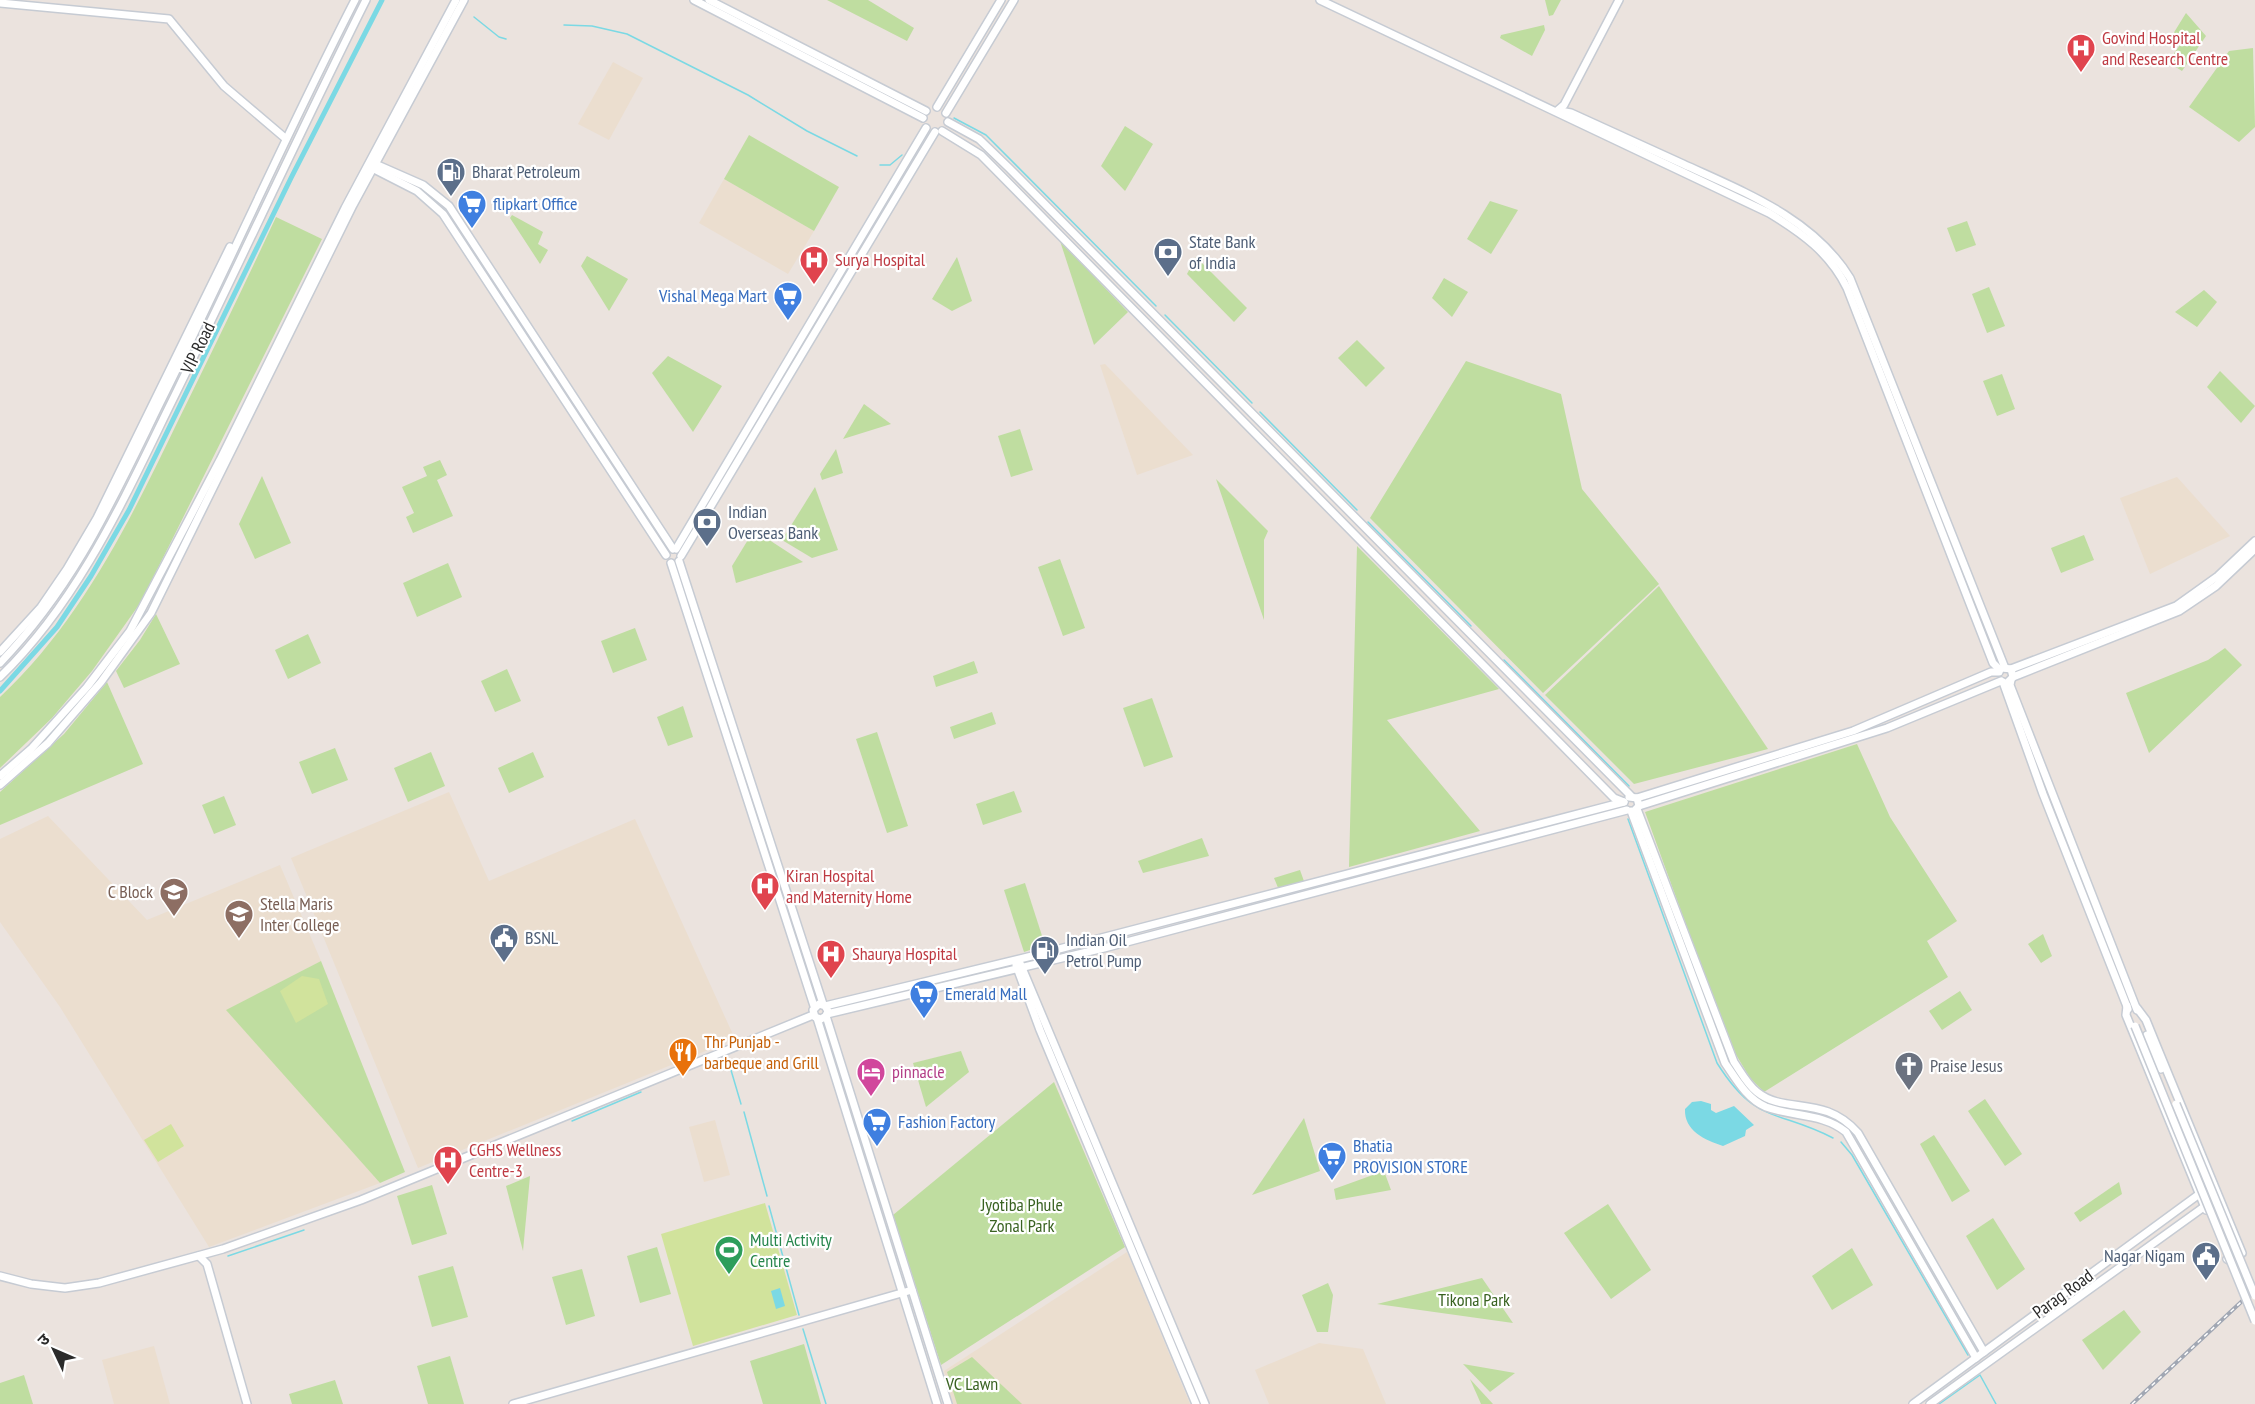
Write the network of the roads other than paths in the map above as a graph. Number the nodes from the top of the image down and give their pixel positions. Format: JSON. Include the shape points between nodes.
{"nodes":[{"id":1,"x":353,"y":0,"type":"edge"},
{"id":2,"x":366,"y":0,"type":"edge"},
{"id":3,"x":456,"y":0,"type":"edge"},
{"id":4,"x":464,"y":0,"type":"edge"},
{"id":5,"x":694,"y":0,"type":"edge"},
{"id":6,"x":709,"y":0,"type":"edge"},
{"id":7,"x":1001,"y":0,"type":"edge"},
{"id":8,"x":1014,"y":0,"type":"edge"},
{"id":9,"x":1320,"y":0,"type":"edge"},
{"id":10,"x":1614,"y":0,"type":"edge"},
{"id":11,"x":1619,"y":0,"type":"edge"},
{"id":12,"x":0,"y":3,"type":"edge"},
{"id":13,"x":937,"y":107,"type":"junction"},
{"id":14,"x":1557,"y":111,"type":"junction"},
{"id":15,"x":946,"y":113,"type":"junction"},
{"id":16,"x":924,"y":114,"type":"junction"},
{"id":17,"x":948,"y":122,"type":"junction"},
{"id":18,"x":926,"y":128,"type":"junction"},
{"id":19,"x":939,"y":131,"type":"junction"},
{"id":20,"x":284,"y":137,"type":"junction"},
{"id":21,"x":372,"y":166,"type":"junction"},
{"id":22,"x":2255,"y":541,"type":"edge"},
{"id":23,"x":2255,"y":549,"type":"edge"},
{"id":24,"x":677,"y":554,"type":"junction"},
{"id":25,"x":666,"y":555,"type":"junction"},
{"id":26,"x":671,"y":563,"type":"junction"},
{"id":27,"x":2203,"y":592,"type":"junction"},
{"id":28,"x":0,"y":652,"type":"edge"},
{"id":29,"x":0,"y":663,"type":"edge"},
{"id":30,"x":2004,"y":670,"type":"junction"},
{"id":31,"x":0,"y":677,"type":"edge"},
{"id":32,"x":2012,"y":679,"type":"junction"},
{"id":33,"x":2002,"y":682,"type":"junction"},
{"id":34,"x":0,"y":776,"type":"edge"},
{"id":35,"x":0,"y":785,"type":"edge"},
{"id":36,"x":1634,"y":797,"type":"junction"},
{"id":37,"x":1630,"y":807,"type":"junction"},
{"id":38,"x":1016,"y":960,"type":"junction"},
{"id":39,"x":1019,"y":968,"type":"junction"},
{"id":40,"x":824,"y":1005,"type":"junction"},
{"id":41,"x":2127,"y":1006,"type":"junction"},
{"id":42,"x":2136,"y":1008,"type":"junction"},
{"id":43,"x":815,"y":1013,"type":"junction"},
{"id":44,"x":826,"y":1015,"type":"junction"},
{"id":45,"x":1042,"y":1023,"type":"junction"},
{"id":46,"x":2213,"y":1184,"type":"junction"},
{"id":47,"x":2199,"y":1193,"type":"junction"},
{"id":48,"x":2219,"y":1198,"type":"junction"},
{"id":49,"x":2204,"y":1205,"type":"junction"},
{"id":50,"x":199,"y":1256,"type":"junction"},
{"id":51,"x":0,"y":1276,"type":"edge"},
{"id":52,"x":912,"y":1290,"type":"junction"},
{"id":53,"x":902,"y":1293,"type":"junction"},
{"id":54,"x":2255,"y":1296,"type":"edge"},
{"id":55,"x":2255,"y":1321,"type":"edge"},
{"id":56,"x":1984,"y":1352,"type":"junction"},
{"id":57,"x":1973,"y":1360,"type":"junction"},
{"id":58,"x":935,"y":1363,"type":"junction"},
{"id":59,"x":925,"y":1365,"type":"junction"},
{"id":60,"x":1975,"y":1371,"type":"junction"},
{"id":61,"x":242,"y":1404,"type":"edge"},
{"id":62,"x":247,"y":1404,"type":"edge"},
{"id":63,"x":513,"y":1404,"type":"edge"},
{"id":64,"x":937,"y":1404,"type":"edge"},
{"id":65,"x":948,"y":1404,"type":"edge"},
{"id":66,"x":1196,"y":1404,"type":"edge"},
{"id":67,"x":1205,"y":1404,"type":"edge"},
{"id":68,"x":1913,"y":1404,"type":"edge"},
{"id":69,"x":1930,"y":1404,"type":"edge"}],
"edges":[{"from":1,"to":20,"type":"street","name":"VIP Road"},
{"from":2,"to":31,"type":"street","name":"VIP Road","via":[[120,508],[66,597]]},
{"from":3,"to":21,"type":"street"},
{"from":4,"to":21,"type":"street"},
{"from":5,"to":16,"type":"street"},
{"from":6,"to":16,"type":"street"},
{"from":7,"to":13,"type":"street"},
{"from":8,"to":15,"type":"street"},
{"from":9,"to":14,"type":"street"},
{"from":10,"to":14,"type":"street"},
{"from":11,"to":14,"type":"street","via":[[1564,105]]},
{"from":12,"to":20,"type":"street","via":[[170,19],[224,86]]},
{"from":13,"to":15,"type":"street"},
{"from":13,"to":16,"type":"street"},
{"from":14,"to":30,"type":"street","via":[[1570,113],[1697,171],[1796,221],[1841,264],[1850,278],[1880,363]]},
{"from":15,"to":17,"type":"street"},
{"from":16,"to":18,"type":"street"},
{"from":17,"to":19,"type":"street"},
{"from":17,"to":36,"type":"street","via":[[979,139],[1009,168]]},
{"from":18,"to":19,"type":"street"},
{"from":18,"to":24,"type":"street"},
{"from":19,"to":24,"type":"street"},
{"from":19,"to":37,"type":"street","via":[[981,155],[1614,798]]},
{"from":20,"to":28,"type":"street","name":"VIP Road","via":[[97,518],[40,607]]},
{"from":20,"to":29,"type":"street","name":"VIP Road","via":[[205,313],[93,541],[57,595]]},
{"from":21,"to":24,"type":"street","via":[[423,185],[449,206]]},
{"from":21,"to":25,"type":"street","via":[[417,191],[443,214]]},
{"from":21,"to":34,"type":"street","via":[[130,631],[32,749]]},
{"from":21,"to":35,"type":"street","via":[[151,613],[105,676],[48,743]]},
{"from":22,"to":27,"type":"street"},
{"from":23,"to":27,"type":"street"},
{"from":24,"to":25,"type":"street"},
{"from":24,"to":26,"type":"street"},
{"from":24,"to":40,"type":"street"},
{"from":25,"to":26,"type":"street"},
{"from":26,"to":43,"type":"street"},
{"from":27,"to":30,"type":"street","via":[[2176,606]]},
{"from":27,"to":32,"type":"street","via":[[2179,611]]},
{"from":30,"to":32,"type":"street"},
{"from":30,"to":33,"type":"street"},
{"from":30,"to":36,"type":"street","via":[[1852,731]]},
{"from":32,"to":33,"type":"street"},
{"from":32,"to":42,"type":"street","via":[[2010,685],[2047,784]]},
{"from":33,"to":37,"type":"street","via":[[1879,731]]},
{"from":33,"to":41,"type":"street"},
{"from":36,"to":37,"type":"street"},
{"from":36,"to":37,"type":"street"},
{"from":37,"to":38,"type":"street"},
{"from":37,"to":39,"type":"street"},
{"from":37,"to":56,"type":"street","via":[[1734,1062],[1758,1093],[1828,1110],[1858,1133]]},
{"from":37,"to":57,"type":"street","via":[[1725,1063],[1738,1084],[1766,1107],[1835,1123],[1846,1132]]},
{"from":38,"to":39,"type":"street"},
{"from":38,"to":40,"type":"street"},
{"from":39,"to":44,"type":"street"},
{"from":39,"to":45,"type":"street"},
{"from":40,"to":43,"type":"street"},
{"from":40,"to":44,"type":"street"},
{"from":41,"to":47,"type":"street","via":[[2126,1015]]},
{"from":41,"to":55,"type":"street","bridge":true},
{"from":42,"to":46,"type":"street","via":[[2146,1020]]},
{"from":42,"to":54,"type":"street","bridge":true},
{"from":43,"to":44,"type":"street"},
{"from":43,"to":50,"type":"street","via":[[361,1200]]},
{"from":43,"to":53,"type":"street"},
{"from":44,"to":52,"type":"street"},
{"from":45,"to":66,"type":"street"},
{"from":45,"to":67,"type":"street"},
{"from":46,"to":47,"type":"street","name":"Parag Road"},
{"from":46,"to":48,"type":"street"},
{"from":47,"to":49,"type":"street"},
{"from":47,"to":56,"type":"street","name":"Parag Road"},
{"from":48,"to":49,"type":"street","name":"Parag Road"},
{"from":48,"to":49,"type":"street","via":[[2242,1253],[2227,1260]]},
{"from":49,"to":60,"type":"street","name":"Parag Road"},
{"from":50,"to":51,"type":"street","via":[[99,1284],[65,1288]]},
{"from":50,"to":61,"type":"street"},
{"from":50,"to":62,"type":"street","via":[[207,1264]]},
{"from":52,"to":53,"type":"street"},
{"from":52,"to":58,"type":"street"},
{"from":53,"to":59,"type":"street"},
{"from":53,"to":63,"type":"street"},
{"from":56,"to":57,"type":"street","name":"Parag Road"},
{"from":57,"to":60,"type":"street"},
{"from":57,"to":68,"type":"street","name":"Parag Road"},
{"from":58,"to":59,"type":"street"},
{"from":58,"to":65,"type":"street"},
{"from":59,"to":64,"type":"street"},
{"from":60,"to":69,"type":"street","name":"Parag Road"}]}
